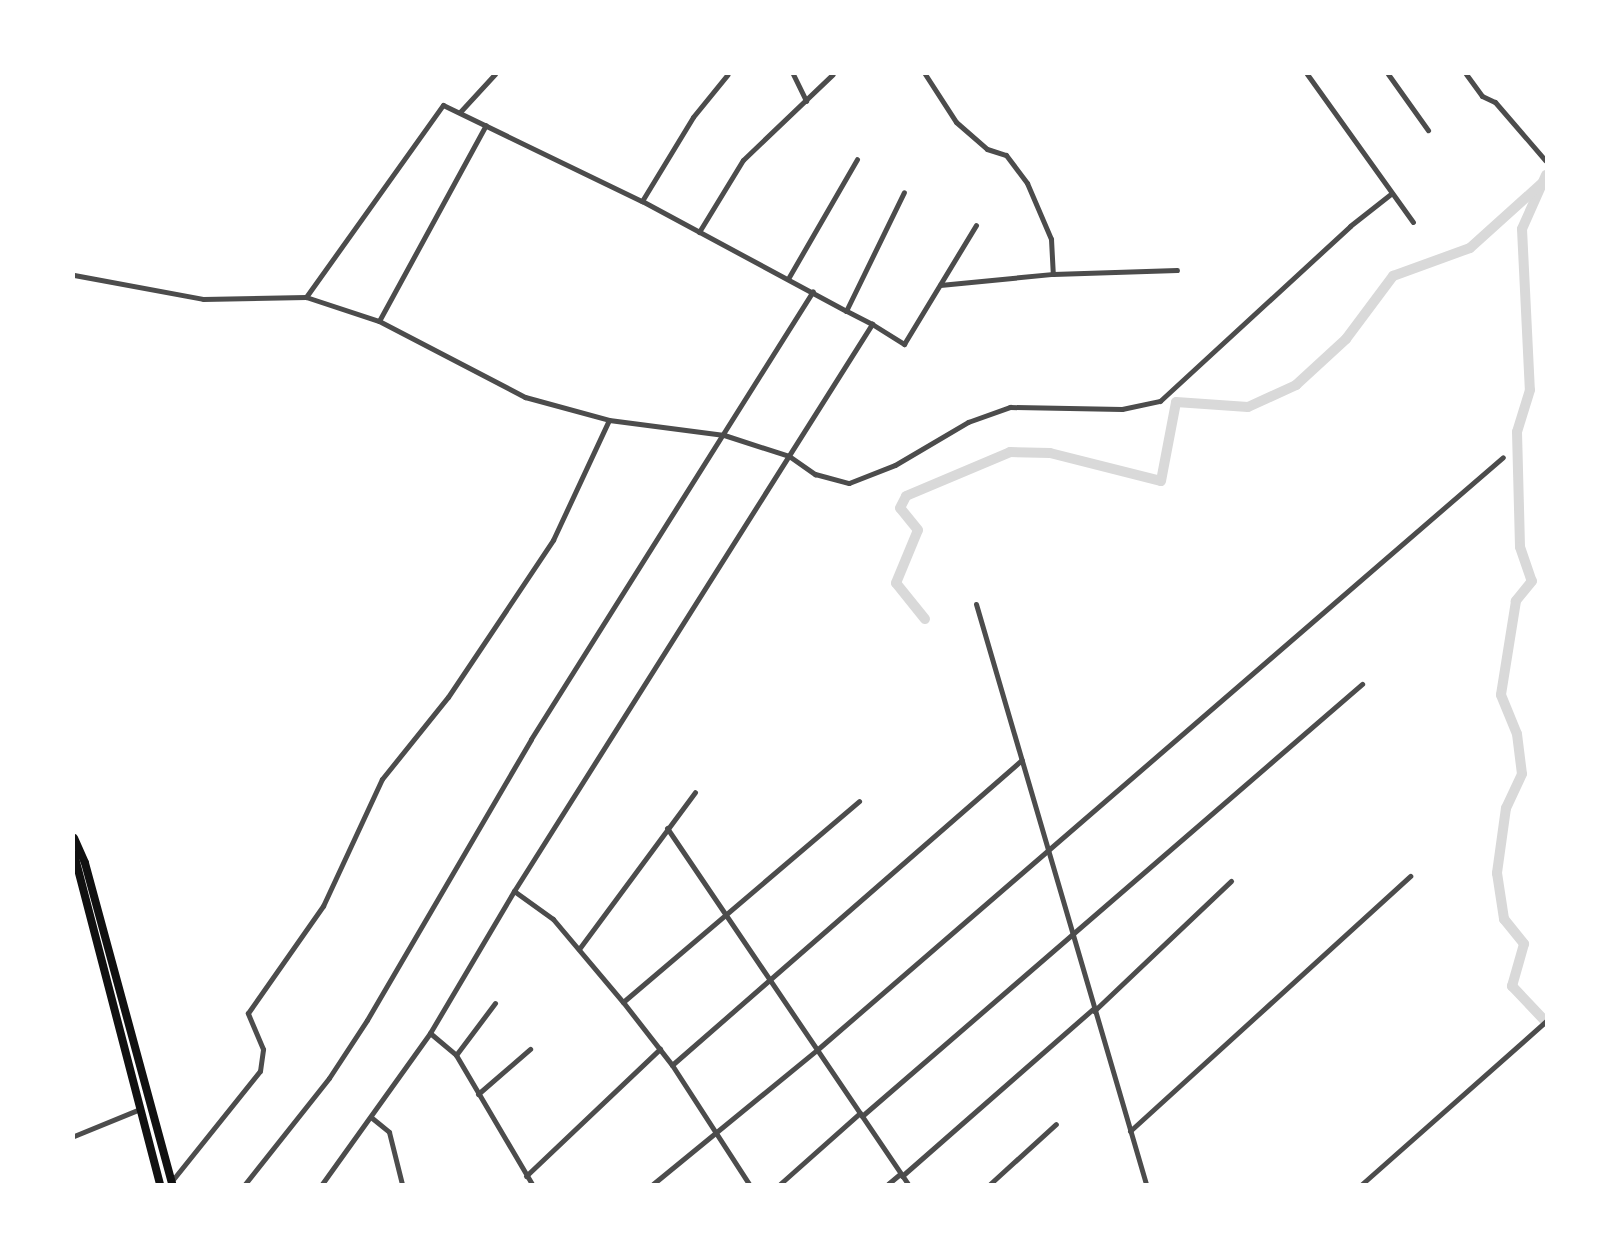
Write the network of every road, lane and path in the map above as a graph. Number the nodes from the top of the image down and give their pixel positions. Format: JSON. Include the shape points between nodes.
{"nodes":[{"id":1,"x":495,"y":74,"type":"edge"},
{"id":2,"x":728,"y":74,"type":"edge"},
{"id":3,"x":793,"y":74,"type":"edge"},
{"id":4,"x":833,"y":74,"type":"edge"},
{"id":5,"x":925,"y":74,"type":"edge"},
{"id":6,"x":1307,"y":74,"type":"edge"},
{"id":7,"x":1388,"y":74,"type":"edge"},
{"id":8,"x":1466,"y":74,"type":"edge"},
{"id":9,"x":806,"y":101,"type":"junction"},
{"id":10,"x":460,"y":112,"type":"junction"},
{"id":11,"x":486,"y":125,"type":"junction"},
{"id":12,"x":1428,"y":130,"type":"dead end"},
{"id":13,"x":857,"y":159,"type":"dead end"},
{"id":14,"x":1545,"y":160,"type":"edge"},
{"id":15,"x":904,"y":192,"type":"dead end"},
{"id":16,"x":1391,"y":193,"type":"junction"},
{"id":17,"x":642,"y":201,"type":"junction"},
{"id":18,"x":1413,"y":222,"type":"dead end"},
{"id":19,"x":976,"y":225,"type":"dead end"},
{"id":20,"x":699,"y":232,"type":"junction"},
{"id":21,"x":1177,"y":270,"type":"dead end"},
{"id":22,"x":1053,"y":274,"type":"junction"},
{"id":23,"x":74,"y":275,"type":"edge"},
{"id":24,"x":789,"y":277,"type":"junction"},
{"id":25,"x":940,"y":285,"type":"junction"},
{"id":26,"x":813,"y":291,"type":"junction"},
{"id":27,"x":306,"y":297,"type":"junction"},
{"id":28,"x":846,"y":311,"type":"junction"},
{"id":29,"x":379,"y":321,"type":"junction"},
{"id":30,"x":872,"y":324,"type":"junction"},
{"id":31,"x":609,"y":420,"type":"junction"},
{"id":32,"x":724,"y":435,"type":"junction"},
{"id":33,"x":789,"y":456,"type":"junction"},
{"id":34,"x":1503,"y":457,"type":"dead end"},
{"id":35,"x":976,"y":604,"type":"dead end"},
{"id":36,"x":1362,"y":684,"type":"dead end"},
{"id":37,"x":1022,"y":760,"type":"junction"},
{"id":38,"x":695,"y":792,"type":"dead end"},
{"id":39,"x":859,"y":801,"type":"dead end"},
{"id":40,"x":667,"y":828,"type":"junction"},
{"id":41,"x":74,"y":838,"type":"edge"},
{"id":42,"x":1046,"y":850,"type":"junction"},
{"id":43,"x":74,"y":854,"type":"edge"},
{"id":44,"x":1410,"y":876,"type":"dead end"},
{"id":45,"x":1231,"y":881,"type":"dead end"},
{"id":46,"x":514,"y":891,"type":"junction"},
{"id":47,"x":723,"y":913,"type":"junction"},
{"id":48,"x":1072,"y":935,"type":"junction"},
{"id":49,"x":579,"y":949,"type":"junction"},
{"id":50,"x":772,"y":980,"type":"junction"},
{"id":51,"x":623,"y":1002,"type":"junction"},
{"id":52,"x":495,"y":1003,"type":"dead end"},
{"id":53,"x":1094,"y":1010,"type":"junction"},
{"id":54,"x":1546,"y":1021,"type":"edge"},
{"id":55,"x":430,"y":1033,"type":"junction"},
{"id":56,"x":530,"y":1049,"type":"dead end"},
{"id":57,"x":660,"y":1049,"type":"junction"},
{"id":58,"x":818,"y":1049,"type":"junction"},
{"id":59,"x":456,"y":1055,"type":"junction"},
{"id":60,"x":671,"y":1065,"type":"junction"},
{"id":61,"x":478,"y":1094,"type":"junction"},
{"id":62,"x":140,"y":1110,"type":"junction"},
{"id":63,"x":861,"y":1114,"type":"junction"},
{"id":64,"x":372,"y":1118,"type":"junction"},
{"id":65,"x":1056,"y":1124,"type":"dead end"},
{"id":66,"x":1130,"y":1131,"type":"junction"},
{"id":67,"x":716,"y":1134,"type":"junction"},
{"id":68,"x":74,"y":1136,"type":"edge"},
{"id":69,"x":901,"y":1175,"type":"junction"},
{"id":70,"x":526,"y":1176,"type":"junction"},
{"id":71,"x":171,"y":1183,"type":"edge"},
{"id":72,"x":1143,"y":1183,"type":"edge"},
{"id":73,"x":160,"y":1185,"type":"edge"},
{"id":74,"x":245,"y":1185,"type":"edge"},
{"id":75,"x":322,"y":1185,"type":"edge"},
{"id":76,"x":402,"y":1185,"type":"edge"},
{"id":77,"x":531,"y":1185,"type":"edge"},
{"id":78,"x":653,"y":1185,"type":"edge"},
{"id":79,"x":749,"y":1185,"type":"edge"},
{"id":80,"x":780,"y":1185,"type":"edge"},
{"id":81,"x":888,"y":1185,"type":"edge"},
{"id":82,"x":908,"y":1185,"type":"edge"},
{"id":83,"x":990,"y":1185,"type":"edge"},
{"id":84,"x":1362,"y":1185,"type":"edge"}],
"edges":[{"from":1,"to":10,"type":"street"},
{"from":2,"to":17,"type":"street","via":[[693,117]]},
{"from":3,"to":9,"type":"street"},
{"from":4,"to":9,"type":"street"},
{"from":5,"to":22,"type":"street","via":[[956,122],[987,149],[1006,155],[1027,183],[1051,239]]},
{"from":6,"to":16,"type":"street"},
{"from":7,"to":12,"type":"street"},
{"from":8,"to":14,"type":"street"},
{"from":9,"to":20,"type":"street","via":[[743,160]]},
{"from":10,"to":11,"type":"street"},
{"from":10,"to":27,"type":"street","via":[[448,105],[439,108]]},
{"from":11,"to":17,"type":"street"},
{"from":11,"to":29,"type":"street"},
{"from":13,"to":24,"type":"street"},
{"from":15,"to":28,"type":"street"},
{"from":16,"to":18,"type":"street"},
{"from":16,"to":33,"type":"street","via":[[1160,401],[1122,409],[1010,407],[968,422],[895,465],[849,483],[815,474]]},
{"from":17,"to":20,"type":"street"},
{"from":19,"to":25,"type":"street"},
{"from":20,"to":24,"type":"street"},
{"from":21,"to":22,"type":"street"},
{"from":22,"to":25,"type":"street"},
{"from":23,"to":27,"type":"street","via":[[203,299]]},
{"from":24,"to":26,"type":"street"},
{"from":25,"to":30,"type":"street","via":[[904,344]]},
{"from":26,"to":28,"type":"street"},
{"from":26,"to":32,"type":"street"},
{"from":27,"to":29,"type":"street"},
{"from":28,"to":30,"type":"street"},
{"from":29,"to":31,"type":"street","via":[[525,397]]},
{"from":30,"to":33,"type":"street"},
{"from":31,"to":32,"type":"street"},
{"from":31,"to":71,"type":"street","via":[[553,540],[448,697],[382,779],[323,906],[248,1013],[263,1049],[260,1071]]},
{"from":32,"to":33,"type":"street"},
{"from":32,"to":74,"type":"street","via":[[531,739],[367,1020],[329,1078]]},
{"from":33,"to":46,"type":"street"},
{"from":34,"to":42,"type":"street"},
{"from":35,"to":37,"type":"street"},
{"from":36,"to":48,"type":"street"},
{"from":37,"to":42,"type":"street"},
{"from":37,"to":50,"type":"street"},
{"from":38,"to":40,"type":"street"},
{"from":39,"to":47,"type":"street"},
{"from":40,"to":47,"type":"street"},
{"from":40,"to":49,"type":"street"},
{"from":41,"to":71,"type":"highway","via":[[85,863]]},
{"from":42,"to":48,"type":"street"},
{"from":42,"to":58,"type":"street"},
{"from":43,"to":62,"type":"highway"},
{"from":44,"to":66,"type":"street"},
{"from":45,"to":53,"type":"street"},
{"from":46,"to":49,"type":"street","via":[[553,919]]},
{"from":46,"to":55,"type":"street"},
{"from":47,"to":50,"type":"street"},
{"from":47,"to":51,"type":"street"},
{"from":48,"to":53,"type":"street"},
{"from":48,"to":63,"type":"street"},
{"from":49,"to":51,"type":"street"},
{"from":50,"to":58,"type":"street"},
{"from":50,"to":60,"type":"street"},
{"from":51,"to":57,"type":"street"},
{"from":52,"to":59,"type":"street"},
{"from":53,"to":66,"type":"street"},
{"from":53,"to":69,"type":"street"},
{"from":54,"to":84,"type":"street"},
{"from":55,"to":59,"type":"street"},
{"from":55,"to":64,"type":"street"},
{"from":56,"to":61,"type":"street"},
{"from":57,"to":60,"type":"street"},
{"from":57,"to":70,"type":"street"},
{"from":58,"to":63,"type":"street"},
{"from":58,"to":67,"type":"street"},
{"from":59,"to":61,"type":"street"},
{"from":60,"to":67,"type":"street"},
{"from":61,"to":70,"type":"street"},
{"from":62,"to":68,"type":"street"},
{"from":62,"to":73,"type":"highway"},
{"from":63,"to":69,"type":"street"},
{"from":63,"to":80,"type":"street"},
{"from":64,"to":75,"type":"street"},
{"from":64,"to":76,"type":"street","via":[[388,1132]]},
{"from":65,"to":83,"type":"street"},
{"from":66,"to":72,"type":"street"},
{"from":67,"to":78,"type":"street"},
{"from":67,"to":79,"type":"street"},
{"from":69,"to":81,"type":"street"},
{"from":69,"to":82,"type":"street"},
{"from":70,"to":77,"type":"street"}]}
